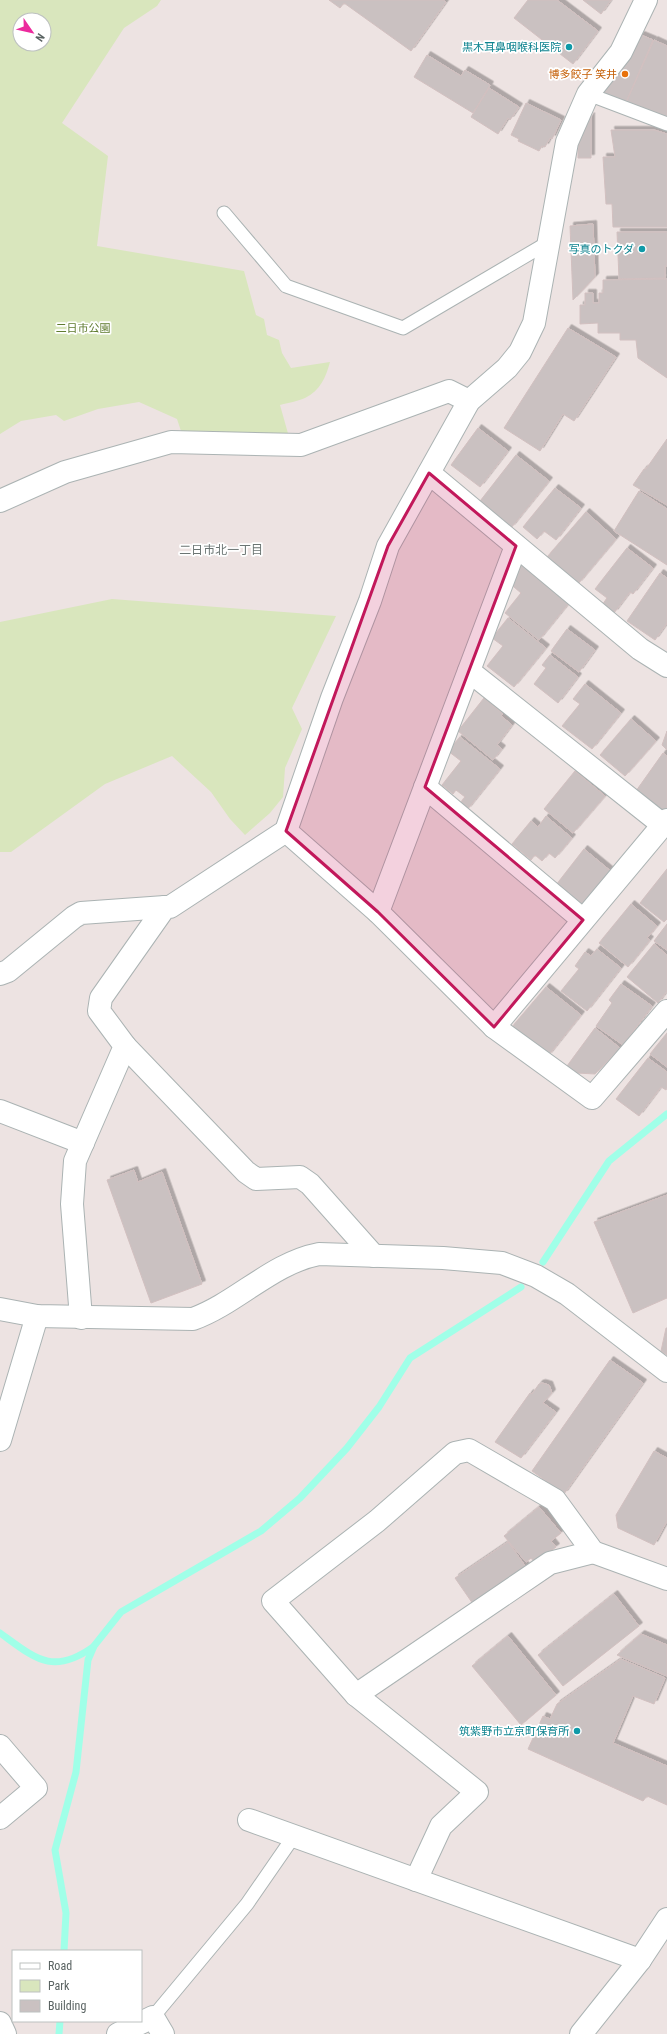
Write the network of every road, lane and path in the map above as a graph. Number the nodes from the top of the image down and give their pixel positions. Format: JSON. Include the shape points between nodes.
{"nodes":[{"id":1,"x":646,"y":0,"type":"edge"},
{"id":2,"x":588,"y":94,"type":"junction"},
{"id":3,"x":667,"y":124,"type":"edge"},
{"id":4,"x":224,"y":213,"type":"dead end"},
{"id":5,"x":549,"y":242,"type":"junction"},
{"id":6,"x":470,"y":401,"type":"junction"},
{"id":7,"x":429,"y":473,"type":"junction"},
{"id":8,"x":0,"y":501,"type":"edge"},
{"id":9,"x":516,"y":546,"type":"junction"},
{"id":10,"x":667,"y":666,"type":"edge"},
{"id":11,"x":469,"y":671,"type":"junction"},
{"id":12,"x":425,"y":787,"type":"junction"},
{"id":13,"x":665,"y":822,"type":"edge"},
{"id":14,"x":286,"y":831,"type":"junction"},
{"id":15,"x":165,"y":907,"type":"junction"},
{"id":16,"x":378,"y":912,"type":"junction"},
{"id":17,"x":583,"y":920,"type":"junction"},
{"id":18,"x":0,"y":974,"type":"edge"},
{"id":19,"x":667,"y":1011,"type":"edge"},
{"id":20,"x":494,"y":1026,"type":"junction"},
{"id":21,"x":125,"y":1046,"type":"junction"},
{"id":22,"x":0,"y":1111,"type":"edge"},
{"id":23,"x":83,"y":1142,"type":"junction"},
{"id":24,"x":374,"y":1256,"type":"junction"},
{"id":25,"x":0,"y":1309,"type":"edge"},
{"id":26,"x":37,"y":1316,"type":"junction"},
{"id":27,"x":81,"y":1318,"type":"junction"},
{"id":28,"x":667,"y":1371,"type":"edge"},
{"id":29,"x":0,"y":1440,"type":"edge"},
{"id":30,"x":593,"y":1552,"type":"junction"},
{"id":31,"x":667,"y":1579,"type":"edge"},
{"id":32,"x":356,"y":1695,"type":"junction"},
{"id":33,"x":0,"y":1746,"type":"edge"},
{"id":34,"x":0,"y":1818,"type":"edge"},
{"id":35,"x":249,"y":1820,"type":"dead end"},
{"id":36,"x":294,"y":1836,"type":"junction"},
{"id":37,"x":416,"y":1880,"type":"junction"},
{"id":38,"x":667,"y":1919,"type":"edge"},
{"id":39,"x":640,"y":1960,"type":"junction"},
{"id":40,"x":0,"y":2023,"type":"edge"},
{"id":41,"x":158,"y":2025,"type":"edge"},
{"id":42,"x":4,"y":2034,"type":"edge"},
{"id":43,"x":118,"y":2034,"type":"edge"},
{"id":44,"x":581,"y":2034,"type":"edge"}],
"edges":[{"from":1,"to":2,"type":"street","via":[[621,52]]},
{"from":2,"to":3,"type":"lane"},
{"from":2,"to":5,"type":"street","via":[[567,142]]},
{"from":4,"to":5,"type":"lane","via":[[286,286],[403,328]]},
{"from":5,"to":6,"type":"street","via":[[529,338],[507,368]]},
{"from":6,"to":7,"type":"street"},
{"from":6,"to":8,"type":"street","via":[[449,391],[301,445],[171,442],[65,472]]},
{"from":7,"to":9,"type":"street"},
{"from":7,"to":14,"type":"street","via":[[388,546]]},
{"from":9,"to":10,"type":"street","via":[[640,649]]},
{"from":9,"to":11,"type":"street"},
{"from":11,"to":12,"type":"street"},
{"from":11,"to":13,"type":"street"},
{"from":12,"to":16,"type":"street"},
{"from":12,"to":17,"type":"street"},
{"from":13,"to":17,"type":"street"},
{"from":14,"to":15,"type":"street","via":[[170,907]]},
{"from":14,"to":16,"type":"street"},
{"from":15,"to":18,"type":"street","via":[[81,913],[74,916],[8,971]]},
{"from":15,"to":21,"type":"street","via":[[101,998],[100,1011]]},
{"from":16,"to":20,"type":"street"},
{"from":17,"to":20,"type":"street"},
{"from":19,"to":20,"type":"street","via":[[592,1098]]},
{"from":21,"to":23,"type":"street"},
{"from":21,"to":24,"type":"street","via":[[246,1172],[256,1179],[300,1178],[310,1184]]},
{"from":22,"to":23,"type":"street"},
{"from":23,"to":27,"type":"street","via":[[75,1161],[72,1204]]},
{"from":24,"to":27,"type":"street","via":[[304,1256],[285,1265],[209,1313],[192,1319]]},
{"from":24,"to":28,"type":"street","via":[[502,1263],[536,1276],[567,1294]]},
{"from":25,"to":26,"type":"street"},
{"from":26,"to":27,"type":"street"},
{"from":26,"to":29,"type":"street"},
{"from":30,"to":31,"type":"street"},
{"from":30,"to":32,"type":"street","via":[[550,1563]]},
{"from":30,"to":32,"type":"street","via":[[555,1500],[468,1450],[455,1453],[377,1521],[273,1601]]},
{"from":32,"to":37,"type":"street","via":[[477,1792],[441,1826]]},
{"from":33,"to":34,"type":"street","via":[[36,1788]]},
{"from":35,"to":36,"type":"street"},
{"from":36,"to":37,"type":"street"},
{"from":36,"to":41,"type":"lane","via":[[248,1904]]},
{"from":37,"to":39,"type":"street"},
{"from":38,"to":39,"type":"street"},
{"from":39,"to":44,"type":"street"},
{"from":40,"to":42,"type":"street"},
{"from":41,"to":43,"type":"street"}]}
